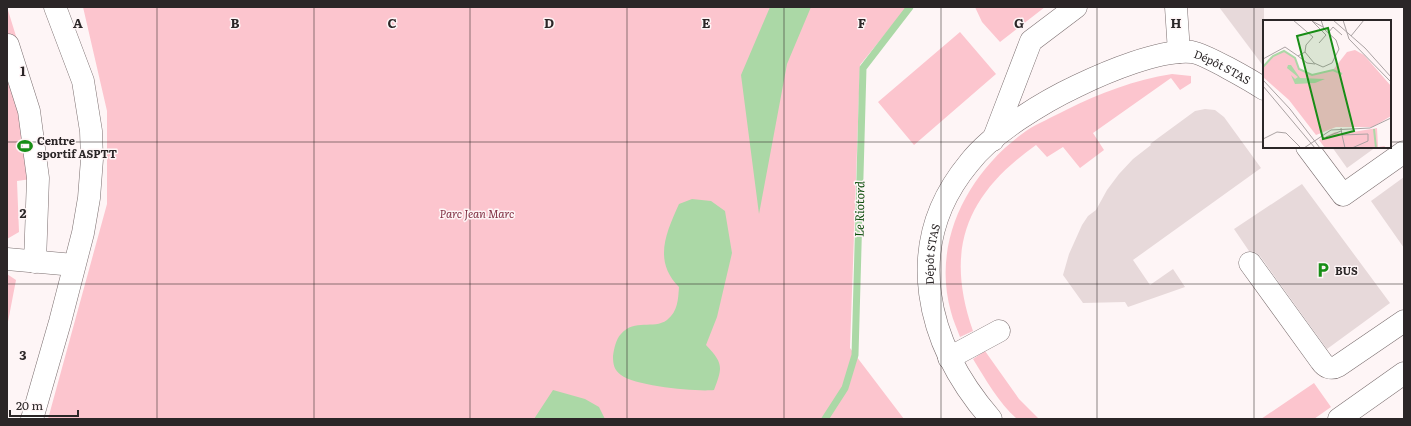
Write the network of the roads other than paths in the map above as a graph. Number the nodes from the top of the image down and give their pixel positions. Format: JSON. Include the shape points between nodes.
{"nodes":[{"id":1,"x":55,"y":7,"type":"edge"},
{"id":2,"x":1076,"y":7,"type":"edge"},
{"id":3,"x":1176,"y":7,"type":"edge"},
{"id":4,"x":8,"y":45,"type":"dead end"},
{"id":5,"x":1179,"y":52,"type":"junction"},
{"id":6,"x":1263,"y":88,"type":"edge"},
{"id":7,"x":993,"y":140,"type":"junction"},
{"id":8,"x":1309,"y":148,"type":"edge"},
{"id":9,"x":1404,"y":152,"type":"edge"},
{"id":10,"x":7,"y":259,"type":"edge"},
{"id":11,"x":35,"y":262,"type":"junction"},
{"id":12,"x":1250,"y":263,"type":"dead end"},
{"id":13,"x":74,"y":265,"type":"junction"},
{"id":14,"x":1404,"y":321,"type":"edge"},
{"id":15,"x":999,"y":331,"type":"dead end"},
{"id":16,"x":948,"y":358,"type":"junction"},
{"id":17,"x":1404,"y":373,"type":"edge"},
{"id":18,"x":1352,"y":415,"type":"edge"},
{"id":19,"x":32,"y":419,"type":"edge"},
{"id":20,"x":991,"y":419,"type":"edge"}],
"edges":[{"from":1,"to":13,"type":"street","via":[[83,81],[91,131],[89,198]]},
{"from":2,"to":7,"type":"street","name":"Dépôt STAS","via":[[1031,41]]},
{"from":3,"to":5,"type":"street","name":"Dépôt STAS"},
{"from":4,"to":11,"type":"street","via":[[29,111],[38,178]]},
{"from":5,"to":6,"type":"street","name":"Dépôt STAS","via":[[1202,54]]},
{"from":5,"to":7,"type":"street","name":"Dépôt STAS","via":[[1145,60],[1086,81],[1035,110]]},
{"from":7,"to":16,"type":"street","name":"Dépôt STAS","via":[[969,161],[953,184],[933,230],[929,252],[929,294]]},
{"from":8,"to":9,"type":"street","via":[[1343,195]]},
{"from":10,"to":11,"type":"street"},
{"from":11,"to":13,"type":"street"},
{"from":12,"to":14,"type":"street","via":[[1320,361],[1328,367],[1338,366]]},
{"from":13,"to":19,"type":"street"},
{"from":15,"to":16,"type":"street"},
{"from":16,"to":20,"type":"street","name":"Dépôt STAS"},
{"from":17,"to":18,"type":"street"}]}
